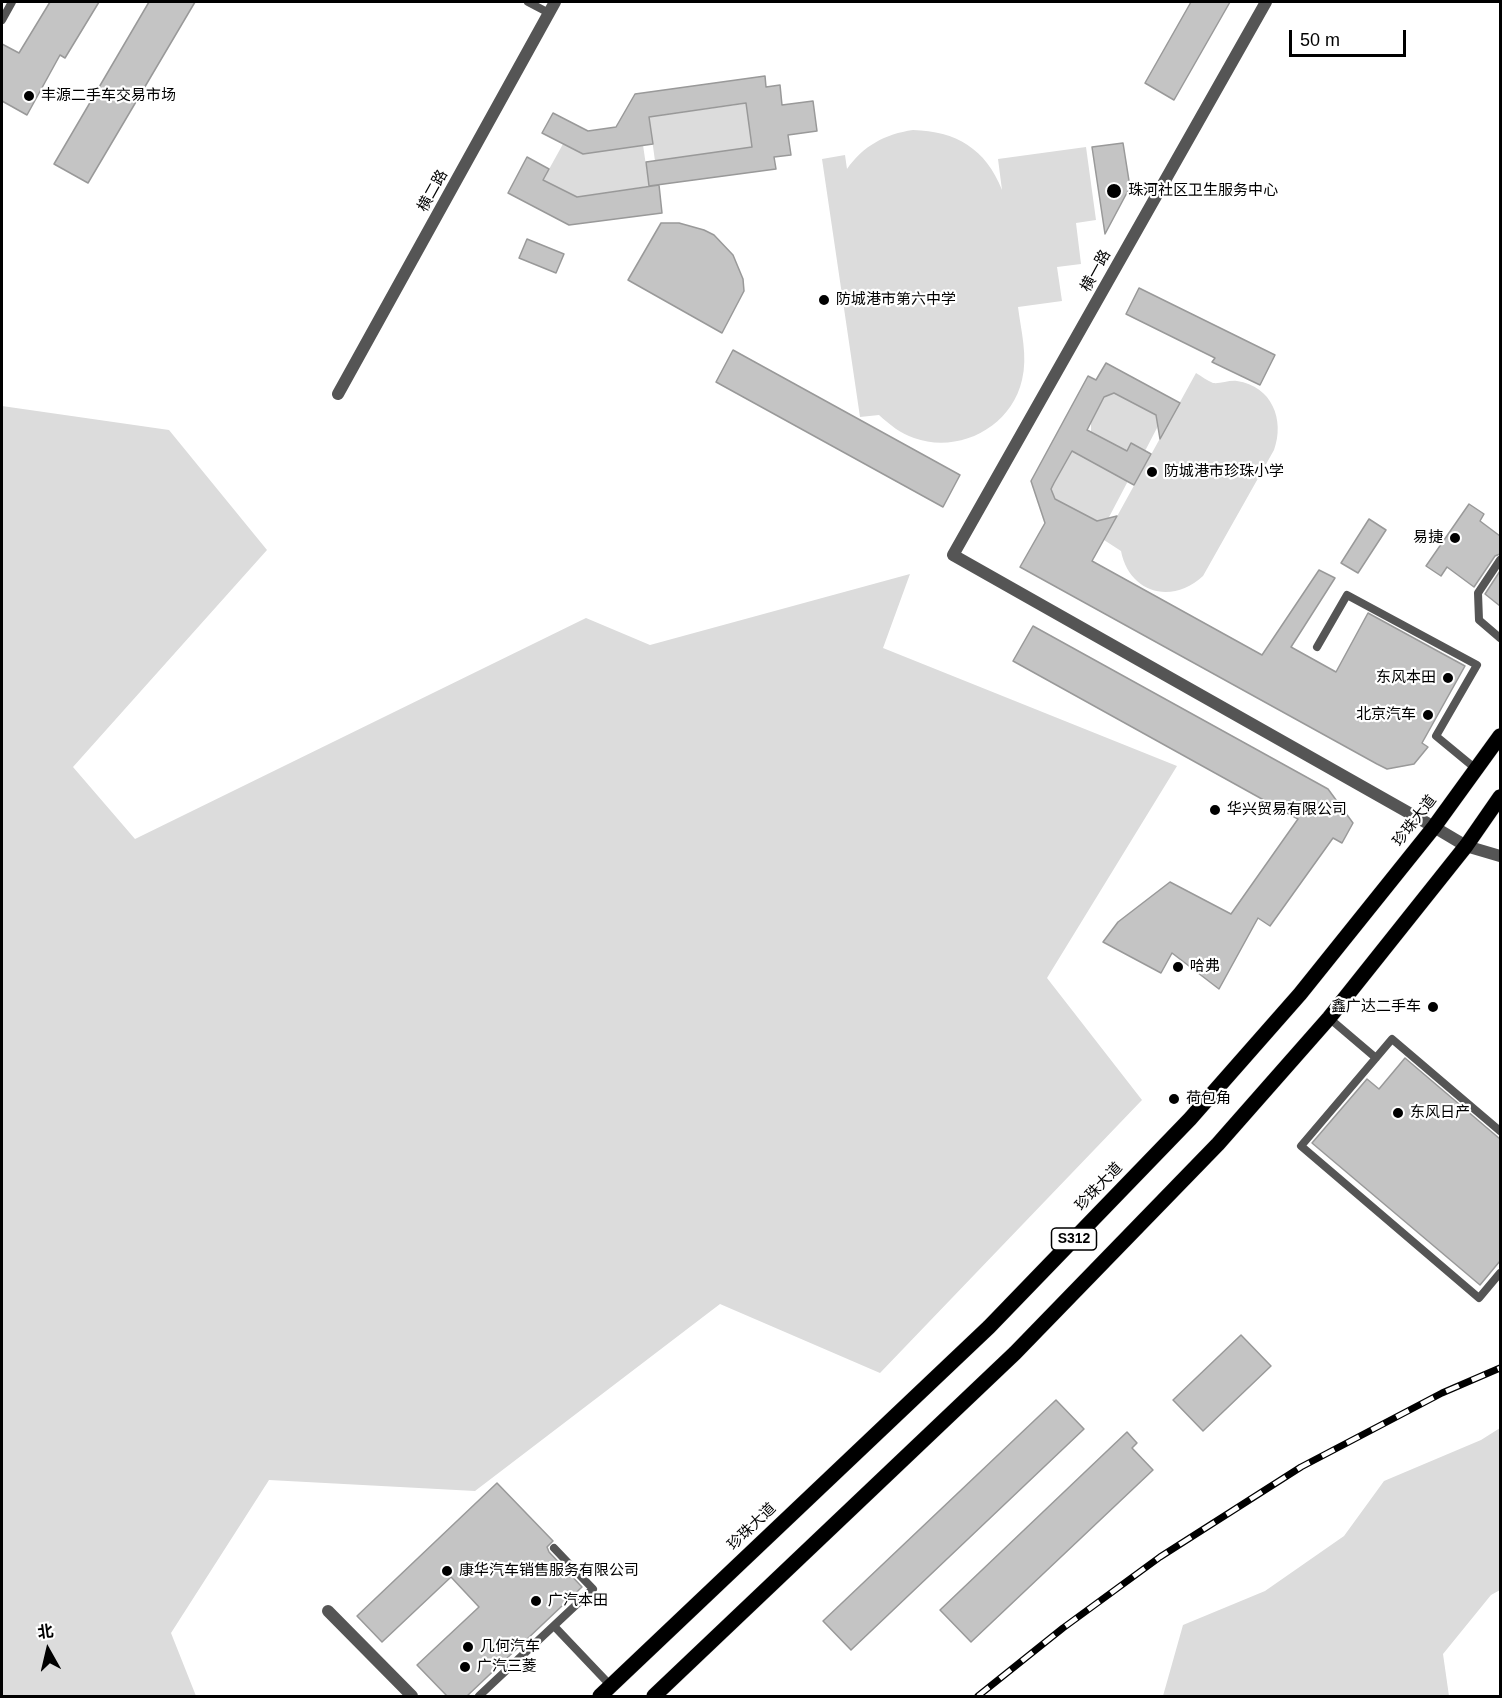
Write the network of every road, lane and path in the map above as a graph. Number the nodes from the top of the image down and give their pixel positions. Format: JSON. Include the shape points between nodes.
{"nodes":[{"id":1,"x":12,"y":2,"type":"edge"},
{"id":2,"x":528,"y":2,"type":"edge"},
{"id":3,"x":1266,"y":2,"type":"edge"},
{"id":4,"x":552,"y":7,"type":"edge"},
{"id":5,"x":2,"y":20,"type":"edge"},
{"id":6,"x":338,"y":394,"type":"dead end"},
{"id":7,"x":1500,"y":560,"type":"edge"},
{"id":8,"x":1500,"y":638,"type":"edge"},
{"id":9,"x":1317,"y":647,"type":"dead end"},
{"id":10,"x":1500,"y":736,"type":"edge"},
{"id":11,"x":1476,"y":769,"type":"junction"},
{"id":12,"x":1500,"y":797,"type":"edge"},
{"id":13,"x":1434,"y":826,"type":"junction"},
{"id":14,"x":1466,"y":846,"type":"junction"},
{"id":15,"x":1500,"y":856,"type":"edge"},
{"id":16,"x":1329,"y":1018,"type":"junction"},
{"id":17,"x":1376,"y":1058,"type":"junction"},
{"id":18,"x":1500,"y":1131,"type":"edge"},
{"id":19,"x":1500,"y":1273,"type":"edge"},
{"id":20,"x":554,"y":1548,"type":"dead end"},
{"id":21,"x":328,"y":1611,"type":"dead end"},
{"id":22,"x":554,"y":1626,"type":"junction"},
{"id":23,"x":605,"y":1691,"type":"edge"},
{"id":24,"x":412,"y":1696,"type":"edge"},
{"id":25,"x":479,"y":1696,"type":"edge"},
{"id":26,"x":654,"y":1696,"type":"edge"}],
"edges":[{"from":1,"to":5,"type":"lane"},
{"from":2,"to":4,"type":"lane"},
{"from":3,"to":13,"type":"street","name":"横一路","via":[[953,555]]},
{"from":4,"to":6,"type":"street","name":"横二路"},
{"from":7,"to":8,"type":"lane","via":[[1478,593],[1479,620]]},
{"from":9,"to":11,"type":"lane","via":[[1347,595],[1477,664],[1436,736]]},
{"from":10,"to":11,"type":"main road","name":"珍珠大道","number":"S312"},
{"from":11,"to":13,"type":"main road","name":"珍珠大道","number":"S312"},
{"from":12,"to":14,"type":"main road","number":"S312"},
{"from":13,"to":14,"type":"street"},
{"from":13,"to":23,"type":"main road","name":"珍珠大道","number":"S312","via":[[1300,994],[1182,1127],[989,1327]]},
{"from":14,"to":15,"type":"street"},
{"from":14,"to":16,"type":"main road","number":"S312"},
{"from":16,"to":17,"type":"lane"},
{"from":16,"to":26,"type":"main road","number":"S312","via":[[1218,1144],[1015,1353]]},
{"from":17,"to":18,"type":"lane","via":[[1392,1039]]},
{"from":17,"to":19,"type":"lane","via":[[1301,1146],[1479,1298]]},
{"from":20,"to":22,"type":"lane","via":[[593,1588]]},
{"from":21,"to":24,"type":"street"},
{"from":22,"to":23,"type":"lane"},
{"from":22,"to":25,"type":"lane"}]}
